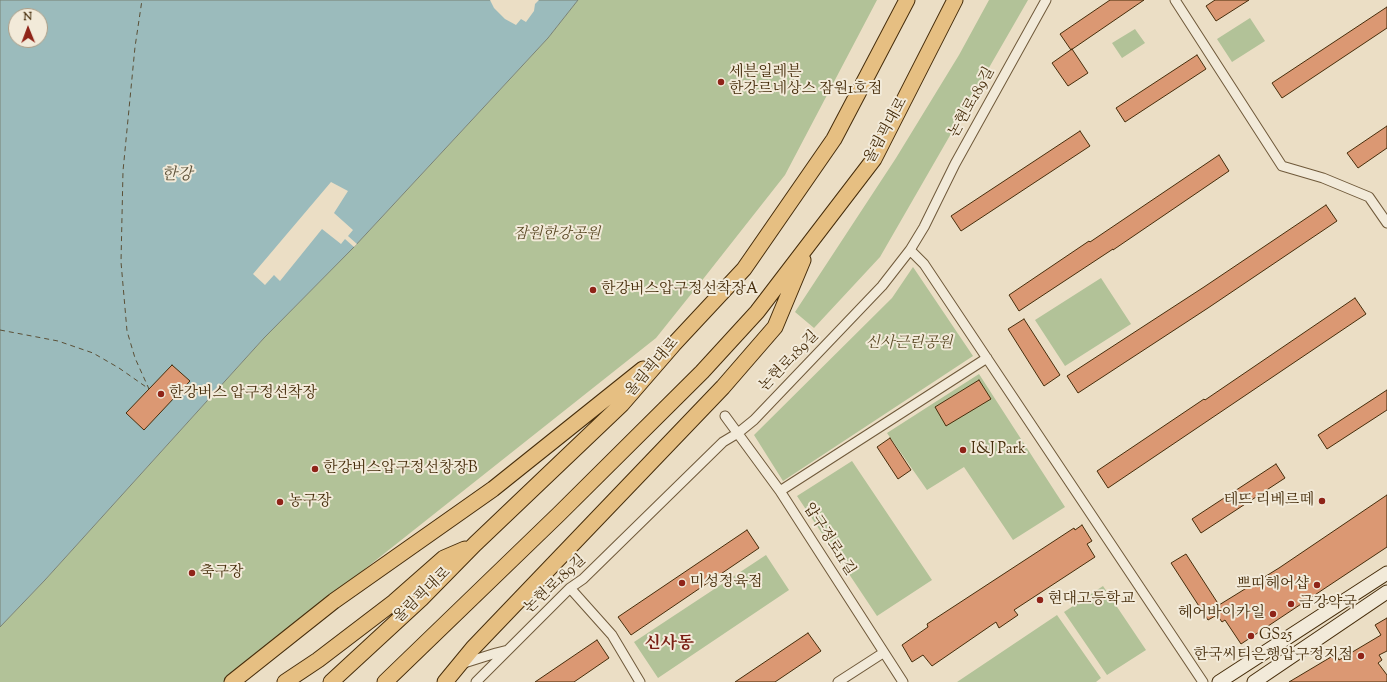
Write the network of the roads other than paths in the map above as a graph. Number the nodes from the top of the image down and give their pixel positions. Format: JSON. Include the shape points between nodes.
{"nodes":[{"id":1,"x":908,"y":0,"type":"edge"},
{"id":2,"x":955,"y":0,"type":"edge"},
{"id":3,"x":1046,"y":0,"type":"edge"},
{"id":4,"x":1175,"y":0,"type":"edge"},
{"id":5,"x":1387,"y":223,"type":"edge"},
{"id":6,"x":812,"y":239,"type":"junction"},
{"id":7,"x":910,"y":250,"type":"junction"},
{"id":8,"x":674,"y":344,"type":"junction"},
{"id":9,"x":987,"y":358,"type":"junction"},
{"id":10,"x":725,"y":416,"type":"dead end"},
{"id":11,"x":738,"y":433,"type":"junction"},
{"id":12,"x":780,"y":492,"type":"junction"},
{"id":13,"x":475,"y":544,"type":"junction"},
{"id":14,"x":1387,"y":573,"type":"edge"},
{"id":15,"x":570,"y":588,"type":"junction"},
{"id":16,"x":1387,"y":592,"type":"edge"},
{"id":17,"x":508,"y":650,"type":"junction"},
{"id":18,"x":883,"y":653,"type":"junction"},
{"id":19,"x":460,"y":665,"type":"junction"},
{"id":20,"x":232,"y":682,"type":"edge"},
{"id":21,"x":286,"y":682,"type":"edge"},
{"id":22,"x":331,"y":682,"type":"edge"},
{"id":23,"x":385,"y":682,"type":"edge"},
{"id":24,"x":446,"y":682,"type":"edge"},
{"id":25,"x":476,"y":682,"type":"edge"},
{"id":26,"x":640,"y":682,"type":"edge"},
{"id":27,"x":838,"y":682,"type":"edge"},
{"id":28,"x":903,"y":682,"type":"edge"},
{"id":29,"x":1202,"y":682,"type":"edge"},
{"id":30,"x":1219,"y":682,"type":"edge"},
{"id":31,"x":1254,"y":682,"type":"edge"}],
"edges":[{"from":1,"to":8,"type":"highway","name":"올림픽대로","via":[[834,139],[744,269]]},
{"from":2,"to":6,"type":"highway","name":"올림픽대로","via":[[874,159]]},
{"from":3,"to":7,"type":"street","name":"논현로189길"},
{"from":4,"to":5,"type":"street","via":[[1282,166],[1323,178],[1369,197]]},
{"from":6,"to":19,"type":"highway","via":[[775,327],[723,387],[473,648]]},
{"from":6,"to":23,"type":"highway","name":"올림픽대로","via":[[758,312],[702,372]]},
{"from":7,"to":9,"type":"street","via":[[924,264]]},
{"from":7,"to":11,"type":"street","name":"논현로189길","via":[[882,286],[754,420]]},
{"from":8,"to":13,"type":"highway","name":"올림픽대로","via":[[622,404]]},
{"from":8,"to":20,"type":"highway","via":[[493,489],[334,601]]},
{"from":9,"to":12,"type":"street"},
{"from":9,"to":29,"type":"street"},
{"from":10,"to":11,"type":"street","name":"압구정로11길"},
{"from":11,"to":12,"type":"street","name":"압구정로11길"},
{"from":11,"to":15,"type":"street","name":"논현로189길","via":[[723,442],[583,579]]},
{"from":12,"to":18,"type":"street","name":"압구정로11길"},
{"from":13,"to":21,"type":"highway","via":[[444,558],[394,602]]},
{"from":13,"to":22,"type":"highway","name":"올림픽대로","via":[[421,599]]},
{"from":14,"to":30,"type":"main road"},
{"from":15,"to":17,"type":"street","name":"논현로189길"},
{"from":15,"to":26,"type":"street","via":[[612,635]]},
{"from":16,"to":31,"type":"main road"},
{"from":17,"to":19,"type":"street"},
{"from":17,"to":25,"type":"street","name":"논현로189길"},
{"from":18,"to":27,"type":"street"},
{"from":18,"to":28,"type":"street","name":"압구정로11길"},
{"from":19,"to":24,"type":"highway"}]}
